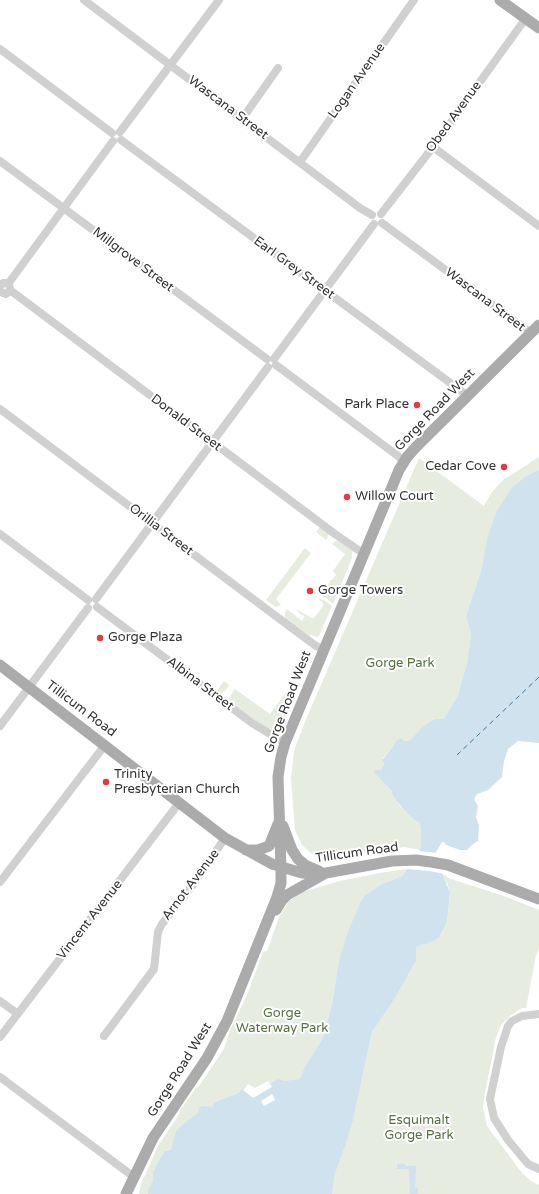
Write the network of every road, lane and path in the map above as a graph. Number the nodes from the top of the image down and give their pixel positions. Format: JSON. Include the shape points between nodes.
{"nodes":[{"id":1,"x":84,"y":0,"type":"edge"},
{"id":2,"x":219,"y":0,"type":"edge"},
{"id":3,"x":414,"y":0,"type":"edge"},
{"id":4,"x":500,"y":0,"type":"edge"},
{"id":5,"x":526,"y":18,"type":"junction"},
{"id":6,"x":539,"y":28,"type":"edge"},
{"id":7,"x":0,"y":49,"type":"edge"},
{"id":8,"x":170,"y":66,"type":"junction"},
{"id":9,"x":278,"y":68,"type":"dead end"},
{"id":10,"x":242,"y":119,"type":"junction"},
{"id":11,"x":117,"y":136,"type":"junction"},
{"id":12,"x":433,"y":147,"type":"junction"},
{"id":13,"x":0,"y":160,"type":"edge"},
{"id":14,"x":300,"y":162,"type":"junction"},
{"id":15,"x":64,"y":208,"type":"junction"},
{"id":16,"x":379,"y":220,"type":"junction"},
{"id":17,"x":539,"y":226,"type":"edge"},
{"id":18,"x":2,"y":288,"type":"edge"},
{"id":19,"x":326,"y":291,"type":"junction"},
{"id":20,"x":539,"y":325,"type":"edge"},
{"id":21,"x":531,"y":334,"type":"junction"},
{"id":22,"x":271,"y":362,"type":"junction"},
{"id":23,"x":468,"y":396,"type":"junction"},
{"id":24,"x":0,"y":409,"type":"edge"},
{"id":25,"x":212,"y":442,"type":"junction"},
{"id":26,"x":404,"y":462,"type":"junction"},
{"id":27,"x":152,"y":524,"type":"junction"},
{"id":28,"x":0,"y":534,"type":"edge"},
{"id":29,"x":364,"y":554,"type":"junction"},
{"id":30,"x":91,"y":602,"type":"junction"},
{"id":31,"x":324,"y":649,"type":"junction"},
{"id":32,"x":0,"y":665,"type":"edge"},
{"id":33,"x":29,"y":688,"type":"junction"},
{"id":34,"x":0,"y":726,"type":"edge"},
{"id":35,"x":284,"y":743,"type":"junction"},
{"id":36,"x":105,"y":745,"type":"junction"},
{"id":37,"x":180,"y":803,"type":"junction"},
{"id":38,"x":280,"y":818,"type":"junction"},
{"id":39,"x":225,"y":838,"type":"junction"},
{"id":40,"x":245,"y":850,"type":"junction"},
{"id":41,"x":281,"y":868,"type":"junction"},
{"id":42,"x":326,"y":873,"type":"junction"},
{"id":43,"x":0,"y":882,"type":"edge"},
{"id":44,"x":539,"y":899,"type":"edge"},
{"id":45,"x":266,"y":925,"type":"junction"},
{"id":46,"x":0,"y":1001,"type":"edge"},
{"id":47,"x":18,"y":1014,"type":"junction"},
{"id":48,"x":539,"y":1014,"type":"edge"},
{"id":49,"x":104,"y":1036,"type":"dead end"},
{"id":50,"x":0,"y":1037,"type":"edge"},
{"id":51,"x":0,"y":1077,"type":"edge"},
{"id":52,"x":539,"y":1169,"type":"edge"},
{"id":53,"x":134,"y":1177,"type":"junction"},
{"id":54,"x":126,"y":1194,"type":"edge"}],
"edges":[{"from":1,"to":8,"type":"street","name":"Wascana Street"},
{"from":2,"to":8,"type":"street"},
{"from":3,"to":14,"type":"street","name":"Logan Avenue"},
{"from":4,"to":5,"type":"main road"},
{"from":5,"to":6,"type":"main road"},
{"from":5,"to":12,"type":"street","name":"Obed Avenue"},
{"from":7,"to":11,"type":"street","name":"Earl Grey Street"},
{"from":8,"to":10,"type":"street","name":"Wascana Street"},
{"from":8,"to":11,"type":"street"},
{"from":9,"to":10,"type":"street"},
{"from":10,"to":14,"type":"street","name":"Wascana Street"},
{"from":11,"to":15,"type":"street"},
{"from":11,"to":19,"type":"street","name":"Earl Grey Street"},
{"from":12,"to":16,"type":"street","name":"Obed Avenue"},
{"from":12,"to":17,"type":"street"},
{"from":13,"to":15,"type":"street","name":"Millgrove Street"},
{"from":14,"to":16,"type":"street","name":"Wascana Street","via":[[372,215],[376,213]]},
{"from":15,"to":18,"type":"street"},
{"from":15,"to":22,"type":"street","name":"Millgrove Street"},
{"from":16,"to":19,"type":"street","name":"Obed Avenue"},
{"from":16,"to":21,"type":"street","name":"Wascana Street"},
{"from":18,"to":25,"type":"street","name":"Donald Street"},
{"from":19,"to":22,"type":"street","name":"Obed Avenue"},
{"from":19,"to":23,"type":"street","name":"Earl Grey Street"},
{"from":20,"to":21,"type":"main road","name":"Gorge Road West"},
{"from":21,"to":23,"type":"main road","name":"Gorge Road West"},
{"from":22,"to":25,"type":"street","name":"Obed Avenue"},
{"from":22,"to":26,"type":"street","name":"Millgrove Street"},
{"from":23,"to":26,"type":"main road","name":"Gorge Road West"},
{"from":24,"to":27,"type":"street","name":"Orillia Street"},
{"from":25,"to":27,"type":"street","name":"Obed Avenue"},
{"from":25,"to":29,"type":"street","name":"Donald Street"},
{"from":26,"to":29,"type":"main road","name":"Gorge Road West"},
{"from":27,"to":30,"type":"street","name":"Obed Avenue"},
{"from":27,"to":31,"type":"street","name":"Orillia Street"},
{"from":28,"to":30,"type":"street"},
{"from":29,"to":31,"type":"main road","name":"Gorge Road West"},
{"from":30,"to":33,"type":"street","name":"Obed Avenue"},
{"from":30,"to":35,"type":"street","name":"Albina Street","via":[[93,610],[98,607],[252,723]]},
{"from":31,"to":35,"type":"main road","name":"Gorge Road West"},
{"from":32,"to":33,"type":"main road","name":"Tillicum Road"},
{"from":33,"to":34,"type":"street","name":"Obed Avenue"},
{"from":33,"to":36,"type":"main road","name":"Tillicum Road"},
{"from":35,"to":38,"type":"main road","name":"Gorge Road West","via":[[279,768]]},
{"from":36,"to":37,"type":"main road","name":"Tillicum Road"},
{"from":36,"to":43,"type":"street"},
{"from":37,"to":39,"type":"main road","name":"Tillicum Road"},
{"from":37,"to":47,"type":"street","name":"Vincent Avenue"},
{"from":38,"to":40,"type":"main road","via":[[268,846],[258,850]]},
{"from":38,"to":41,"type":"main road","name":"Gorge Road West"},
{"from":38,"to":42,"type":"main road","via":[[298,859],[313,869]]},
{"from":39,"to":40,"type":"main road","name":"Tillicum Road"},
{"from":39,"to":49,"type":"street","name":"Arnot Avenue","via":[[162,924],[158,932],[154,969]]},
{"from":40,"to":41,"type":"main road","name":"Tillicum Road"},
{"from":41,"to":42,"type":"main road","name":"Tillicum Road","via":[[302,873]]},
{"from":41,"to":45,"type":"main road","name":"Gorge Road West","via":[[281,883]]},
{"from":42,"to":44,"type":"main road","name":"Tillicum Road","via":[[406,860],[431,862],[448,865]]},
{"from":42,"to":45,"type":"main road","via":[[287,895]]},
{"from":45,"to":53,"type":"main road","name":"Gorge Road West","via":[[233,1008],[217,1040],[153,1138]]},
{"from":46,"to":47,"type":"street"},
{"from":47,"to":50,"type":"street","name":"Vincent Avenue"},
{"from":48,"to":52,"type":"street","via":[[522,1016],[508,1026],[490,1099],[494,1118],[508,1140],[528,1164]]},
{"from":51,"to":53,"type":"street"},
{"from":53,"to":54,"type":"main road","name":"Gorge Road West"}]}
